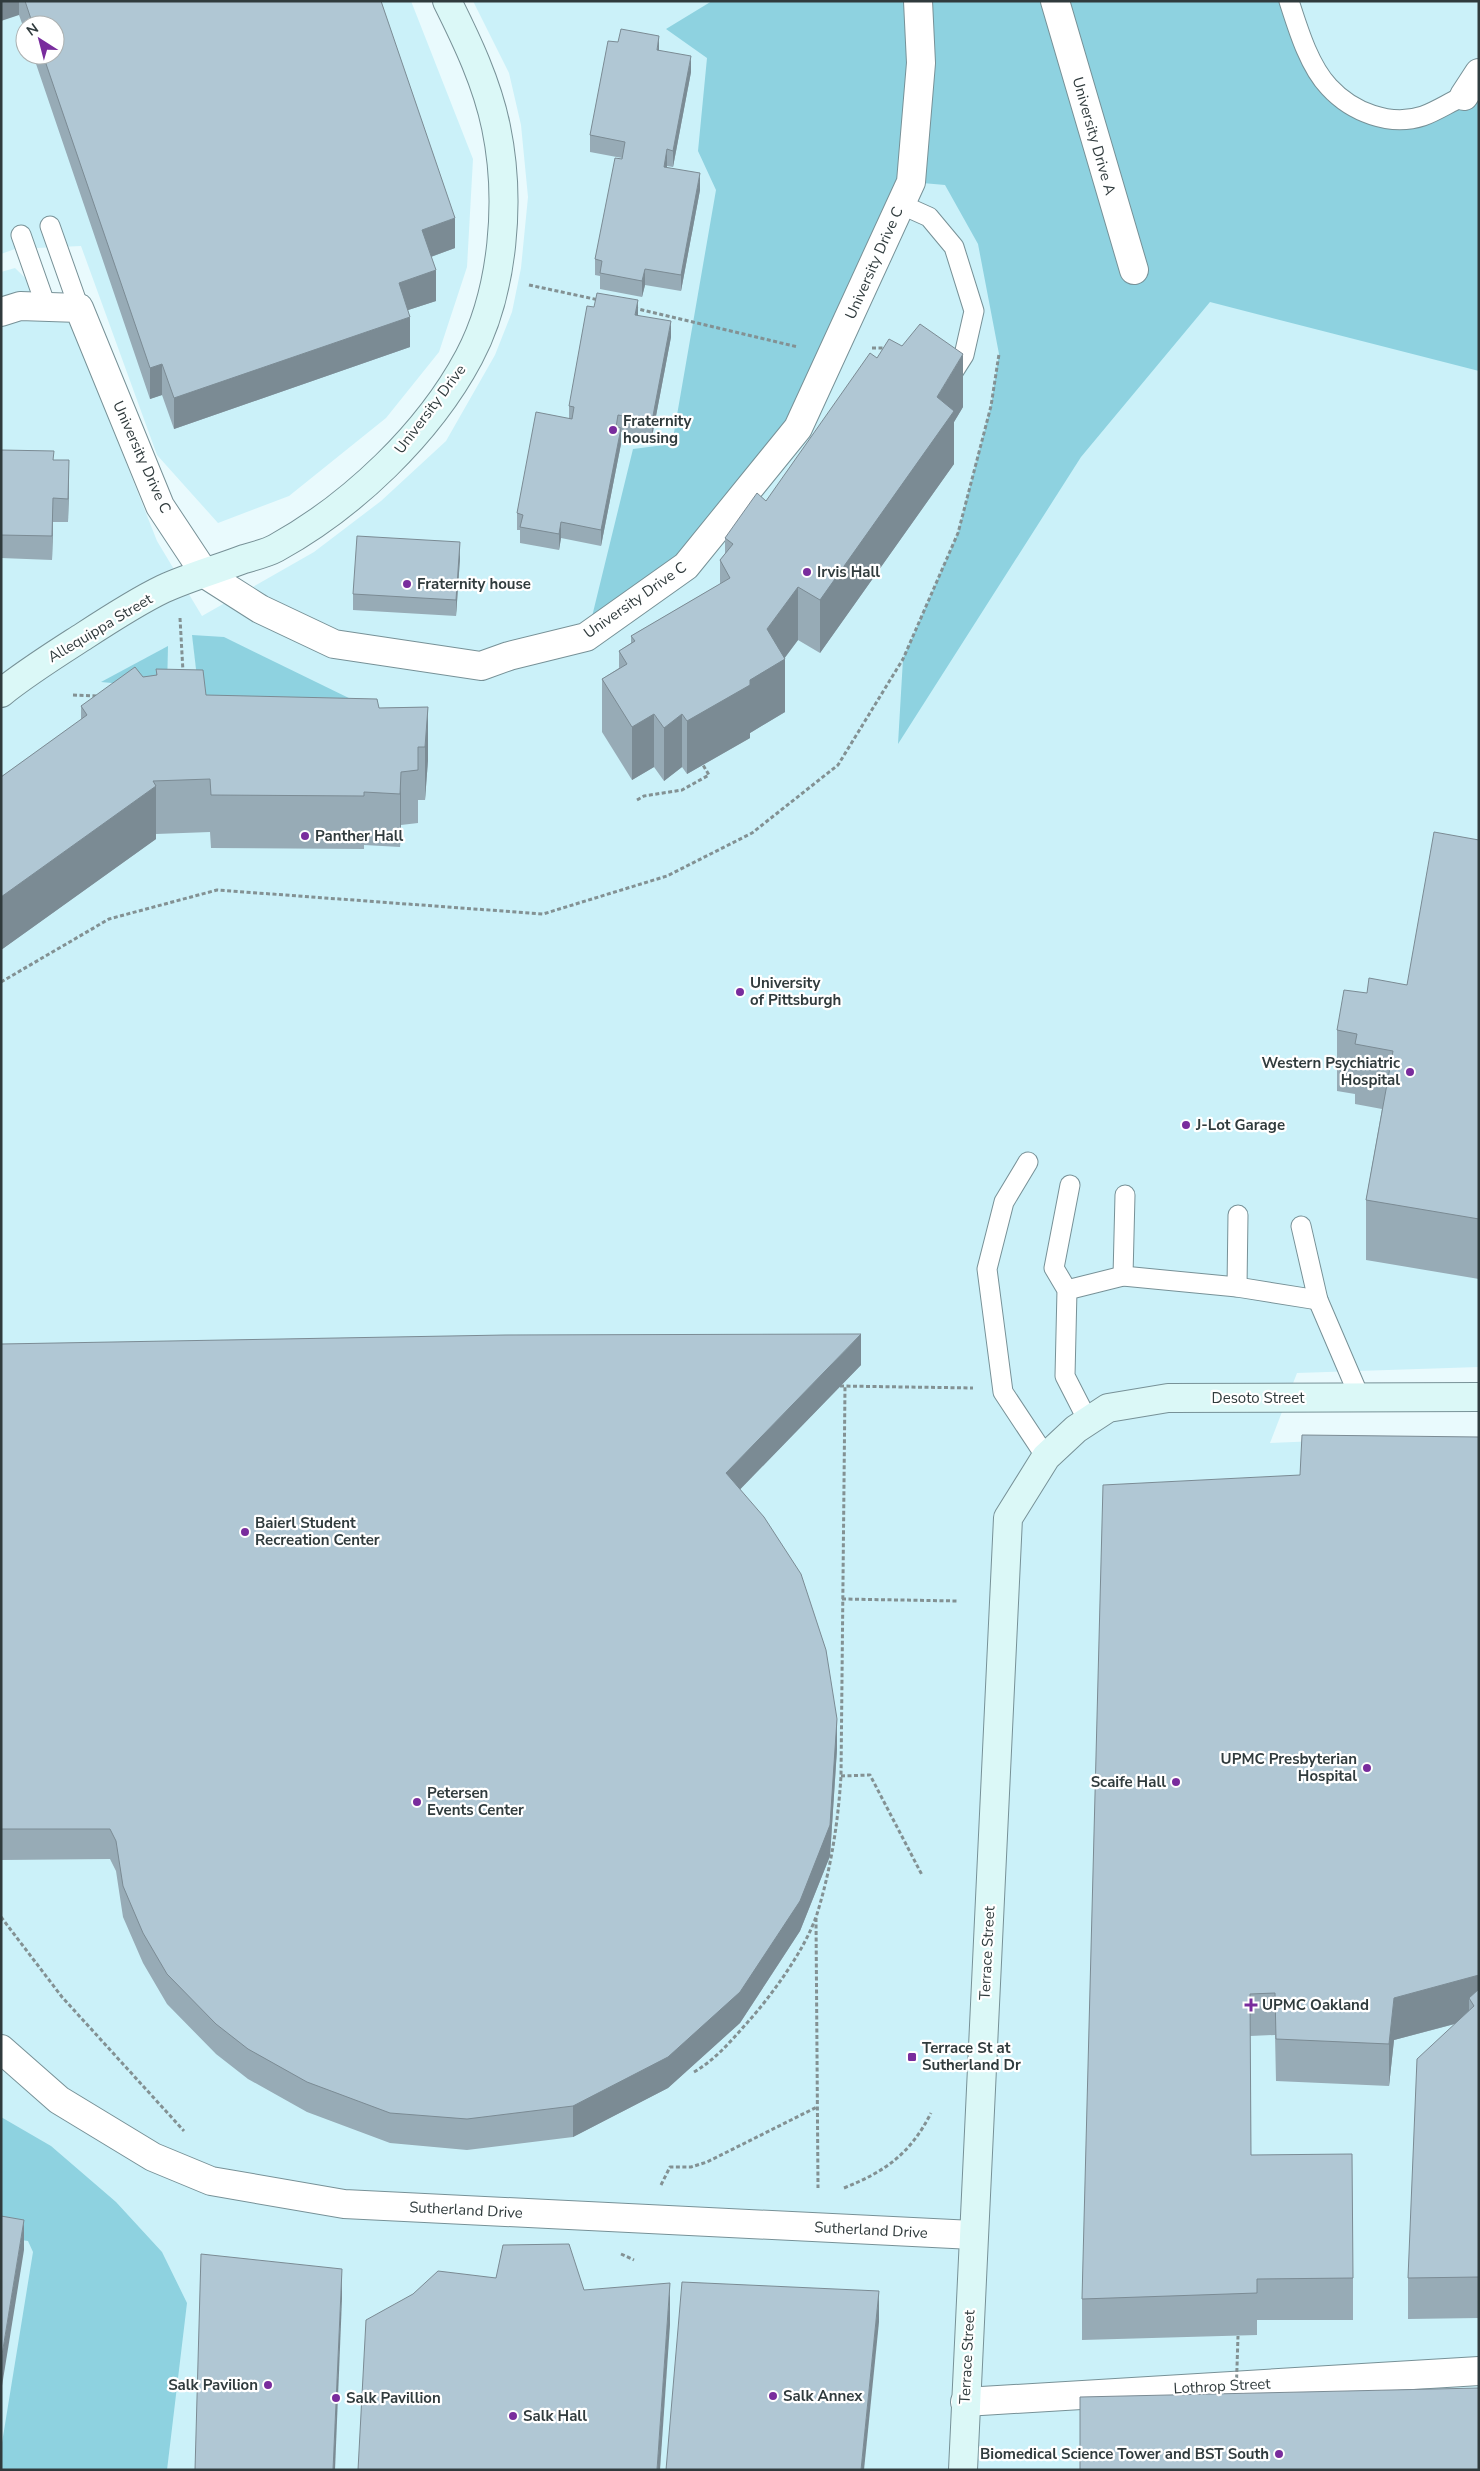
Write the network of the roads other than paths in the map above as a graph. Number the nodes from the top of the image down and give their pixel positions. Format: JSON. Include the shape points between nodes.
{"nodes":[{"id":1,"x":447,"y":1,"type":"edge"},
{"id":2,"x":918,"y":1,"type":"edge"},
{"id":3,"x":1054,"y":1,"type":"edge"},
{"id":4,"x":1289,"y":1,"type":"edge"},
{"id":5,"x":1479,"y":73,"type":"edge"},
{"id":6,"x":1464,"y":96,"type":"joint"},
{"id":7,"x":900,"y":204,"type":"junction"},
{"id":8,"x":50,"y":226,"type":"dead end"},
{"id":9,"x":21,"y":235,"type":"dead end"},
{"id":10,"x":1134,"y":270,"type":"dead end"},
{"id":11,"x":46,"y":306,"type":"junction"},
{"id":12,"x":79,"y":308,"type":"junction"},
{"id":13,"x":1,"y":312,"type":"edge"},
{"id":14,"x":941,"y":391,"type":"edge"},
{"id":15,"x":205,"y":574,"type":"junction"},
{"id":16,"x":1,"y":693,"type":"edge"},
{"id":17,"x":1028,"y":1162,"type":"dead end"},
{"id":18,"x":1070,"y":1185,"type":"dead end"},
{"id":19,"x":1125,"y":1194,"type":"dead end"},
{"id":20,"x":1238,"y":1215,"type":"dead end"},
{"id":21,"x":1301,"y":1226,"type":"dead end"},
{"id":22,"x":1123,"y":1276,"type":"junction"},
{"id":23,"x":1237,"y":1287,"type":"junction"},
{"id":24,"x":1067,"y":1290,"type":"junction"},
{"id":25,"x":1318,"y":1300,"type":"junction"},
{"id":26,"x":1479,"y":1397,"type":"edge"},
{"id":27,"x":1360,"y":1398,"type":"junction"},
{"id":28,"x":1088,"y":1421,"type":"junction"},
{"id":29,"x":1049,"y":1453,"type":"junction"},
{"id":30,"x":1,"y":2049,"type":"edge"},
{"id":31,"x":973,"y":2235,"type":"junction"},
{"id":32,"x":1479,"y":2371,"type":"edge"},
{"id":33,"x":965,"y":2402,"type":"junction"},
{"id":34,"x":963,"y":2470,"type":"edge"}],
"edges":[{"from":1,"to":15,"type":"street","name":"University Drive","via":[[484,85],[496,126],[504,189],[501,248],[490,304],[469,356],[442,399],[377,476],[275,548]]},
{"from":2,"to":7,"type":"street","name":"University Drive C","via":[[921,63],[911,182]]},
{"from":3,"to":10,"type":"street","name":"University Drive A"},
{"from":4,"to":6,"type":"lane","via":[[1312,61],[1329,87],[1356,108],[1385,120],[1421,116]]},
{"from":5,"to":6,"type":"street"},
{"from":7,"to":14,"type":"lane","via":[[929,217],[954,248],[974,311],[964,355]]},
{"from":7,"to":15,"type":"street","name":"University Drive C","via":[[798,428],[686,566],[586,637],[481,666],[334,644],[260,609]]},
{"from":8,"to":12,"type":"lane"},
{"from":9,"to":11,"type":"lane"},
{"from":11,"to":12,"type":"street"},
{"from":11,"to":13,"type":"street","via":[[20,306]]},
{"from":12,"to":15,"type":"street","name":"University Drive C","via":[[160,506]]},
{"from":15,"to":16,"type":"street","name":"Allequippa Street","via":[[163,590],[108,620]]},
{"from":17,"to":29,"type":"lane","via":[[1004,1202],[987,1269],[1003,1392]]},
{"from":18,"to":24,"type":"lane","via":[[1054,1268]]},
{"from":19,"to":22,"type":"lane"},
{"from":20,"to":23,"type":"lane"},
{"from":21,"to":25,"type":"lane"},
{"from":22,"to":23,"type":"lane"},
{"from":22,"to":24,"type":"lane"},
{"from":23,"to":25,"type":"lane"},
{"from":24,"to":28,"type":"lane","via":[[1065,1376]]},
{"from":25,"to":27,"type":"lane"},
{"from":26,"to":27,"type":"street","name":"Desoto Street"},
{"from":27,"to":28,"type":"street","name":"Desoto Street","via":[[1168,1398],[1108,1408]]},
{"from":28,"to":29,"type":"street","name":"Desoto Street"},
{"from":29,"to":31,"type":"street","name":"Terrace Street","via":[[1008,1518]]},
{"from":30,"to":31,"type":"street","name":"Sutherland Drive","via":[[59,2100],[153,2157],[211,2182],[344,2204]]},
{"from":31,"to":33,"type":"street","name":"Terrace Street"},
{"from":32,"to":33,"type":"street","name":"Lothrop Street"},
{"from":33,"to":34,"type":"street","name":"Terrace Street"}]}
